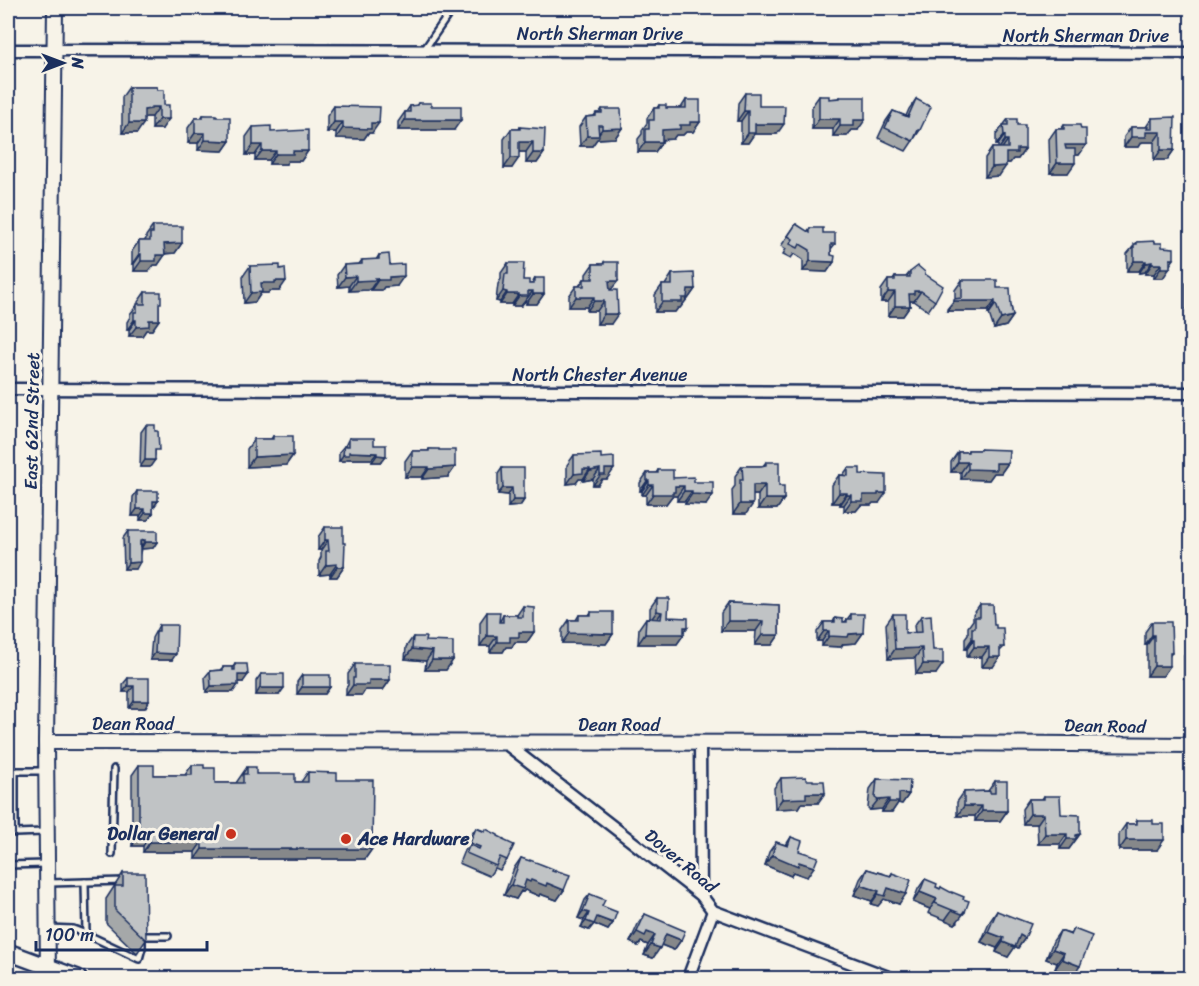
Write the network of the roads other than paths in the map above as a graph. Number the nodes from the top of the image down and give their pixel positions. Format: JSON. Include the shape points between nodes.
{"nodes":[{"id":1,"x":55,"y":8,"type":"edge"},
{"id":2,"x":453,"y":8,"type":"edge"},
{"id":3,"x":54,"y":49,"type":"junction"},
{"id":4,"x":8,"y":50,"type":"edge"},
{"id":5,"x":424,"y":50,"type":"junction"},
{"id":6,"x":1191,"y":53,"type":"edge"},
{"id":7,"x":8,"y":389,"type":"edge"},
{"id":8,"x":50,"y":389,"type":"junction"},
{"id":9,"x":1191,"y":393,"type":"edge"},
{"id":10,"x":46,"y":742,"type":"junction"},
{"id":11,"x":505,"y":743,"type":"junction"},
{"id":12,"x":700,"y":743,"type":"junction"},
{"id":13,"x":1191,"y":745,"type":"edge"},
{"id":14,"x":114,"y":769,"type":"dead end"},
{"id":15,"x":46,"y":771,"type":"junction"},
{"id":16,"x":46,"y":832,"type":"junction"},
{"id":17,"x":15,"y":833,"type":"junction"},
{"id":18,"x":8,"y":838,"type":"edge"},
{"id":19,"x":112,"y":854,"type":"dead end"},
{"id":20,"x":47,"y":864,"type":"junction"},
{"id":21,"x":8,"y":865,"type":"edge"},
{"id":22,"x":133,"y":881,"type":"edge"},
{"id":23,"x":85,"y":882,"type":"junction"},
{"id":24,"x":48,"y":883,"type":"junction"},
{"id":25,"x":701,"y":895,"type":"junction"},
{"id":26,"x":713,"y":911,"type":"junction"},
{"id":27,"x":142,"y":924,"type":"edge"},
{"id":28,"x":48,"y":928,"type":"junction"},
{"id":29,"x":86,"y":934,"type":"junction"},
{"id":30,"x":142,"y":936,"type":"junction"},
{"id":31,"x":168,"y":936,"type":"dead end"},
{"id":32,"x":8,"y":952,"type":"edge"},
{"id":33,"x":48,"y":973,"type":"edge"},
{"id":34,"x":78,"y":978,"type":"edge"},
{"id":35,"x":688,"y":978,"type":"edge"},
{"id":36,"x":891,"y":978,"type":"edge"}],
"edges":[{"from":1,"to":3,"type":"street","name":"East 62nd Street"},
{"from":2,"to":5,"type":"lane"},
{"from":3,"to":4,"type":"street","name":"North Sherman Drive"},
{"from":3,"to":5,"type":"street","name":"North Sherman Drive"},
{"from":3,"to":8,"type":"street","name":"East 62nd Street"},
{"from":5,"to":6,"type":"street","name":"North Sherman Drive"},
{"from":7,"to":8,"type":"street","name":"North Chester Avenue"},
{"from":8,"to":9,"type":"street","name":"North Chester Avenue"},
{"from":8,"to":10,"type":"street","name":"East 62nd Street"},
{"from":10,"to":11,"type":"street","name":"Dean Road"},
{"from":10,"to":15,"type":"street","name":"East 62nd Street"},
{"from":11,"to":12,"type":"street","name":"Dean Road"},
{"from":11,"to":25,"type":"street","name":"Dover Road"},
{"from":12,"to":13,"type":"street","name":"Dean Road"},
{"from":12,"to":25,"type":"street"},
{"from":14,"to":19,"type":"lane"},
{"from":15,"to":16,"type":"street","name":"East 62nd Street"},
{"from":15,"to":17,"type":"lane","via":[[15,771]]},
{"from":16,"to":17,"type":"lane"},
{"from":16,"to":20,"type":"street","name":"East 62nd Street"},
{"from":17,"to":18,"type":"lane"},
{"from":20,"to":21,"type":"lane"},
{"from":20,"to":24,"type":"street","name":"East 62nd Street"},
{"from":22,"to":23,"type":"lane"},
{"from":23,"to":24,"type":"lane"},
{"from":23,"to":29,"type":"lane"},
{"from":24,"to":28,"type":"street","name":"East 62nd Street"},
{"from":25,"to":26,"type":"street","name":"Dover Road"},
{"from":26,"to":35,"type":"street"},
{"from":26,"to":36,"type":"street","name":"Dover Road"},
{"from":27,"to":30,"type":"lane"},
{"from":28,"to":29,"type":"lane"},
{"from":28,"to":33,"type":"street","name":"East 62nd Street"},
{"from":29,"to":30,"type":"lane","via":[[139,959]]},
{"from":30,"to":31,"type":"lane"},
{"from":32,"to":33,"type":"main road"},
{"from":33,"to":34,"type":"main road"}]}
